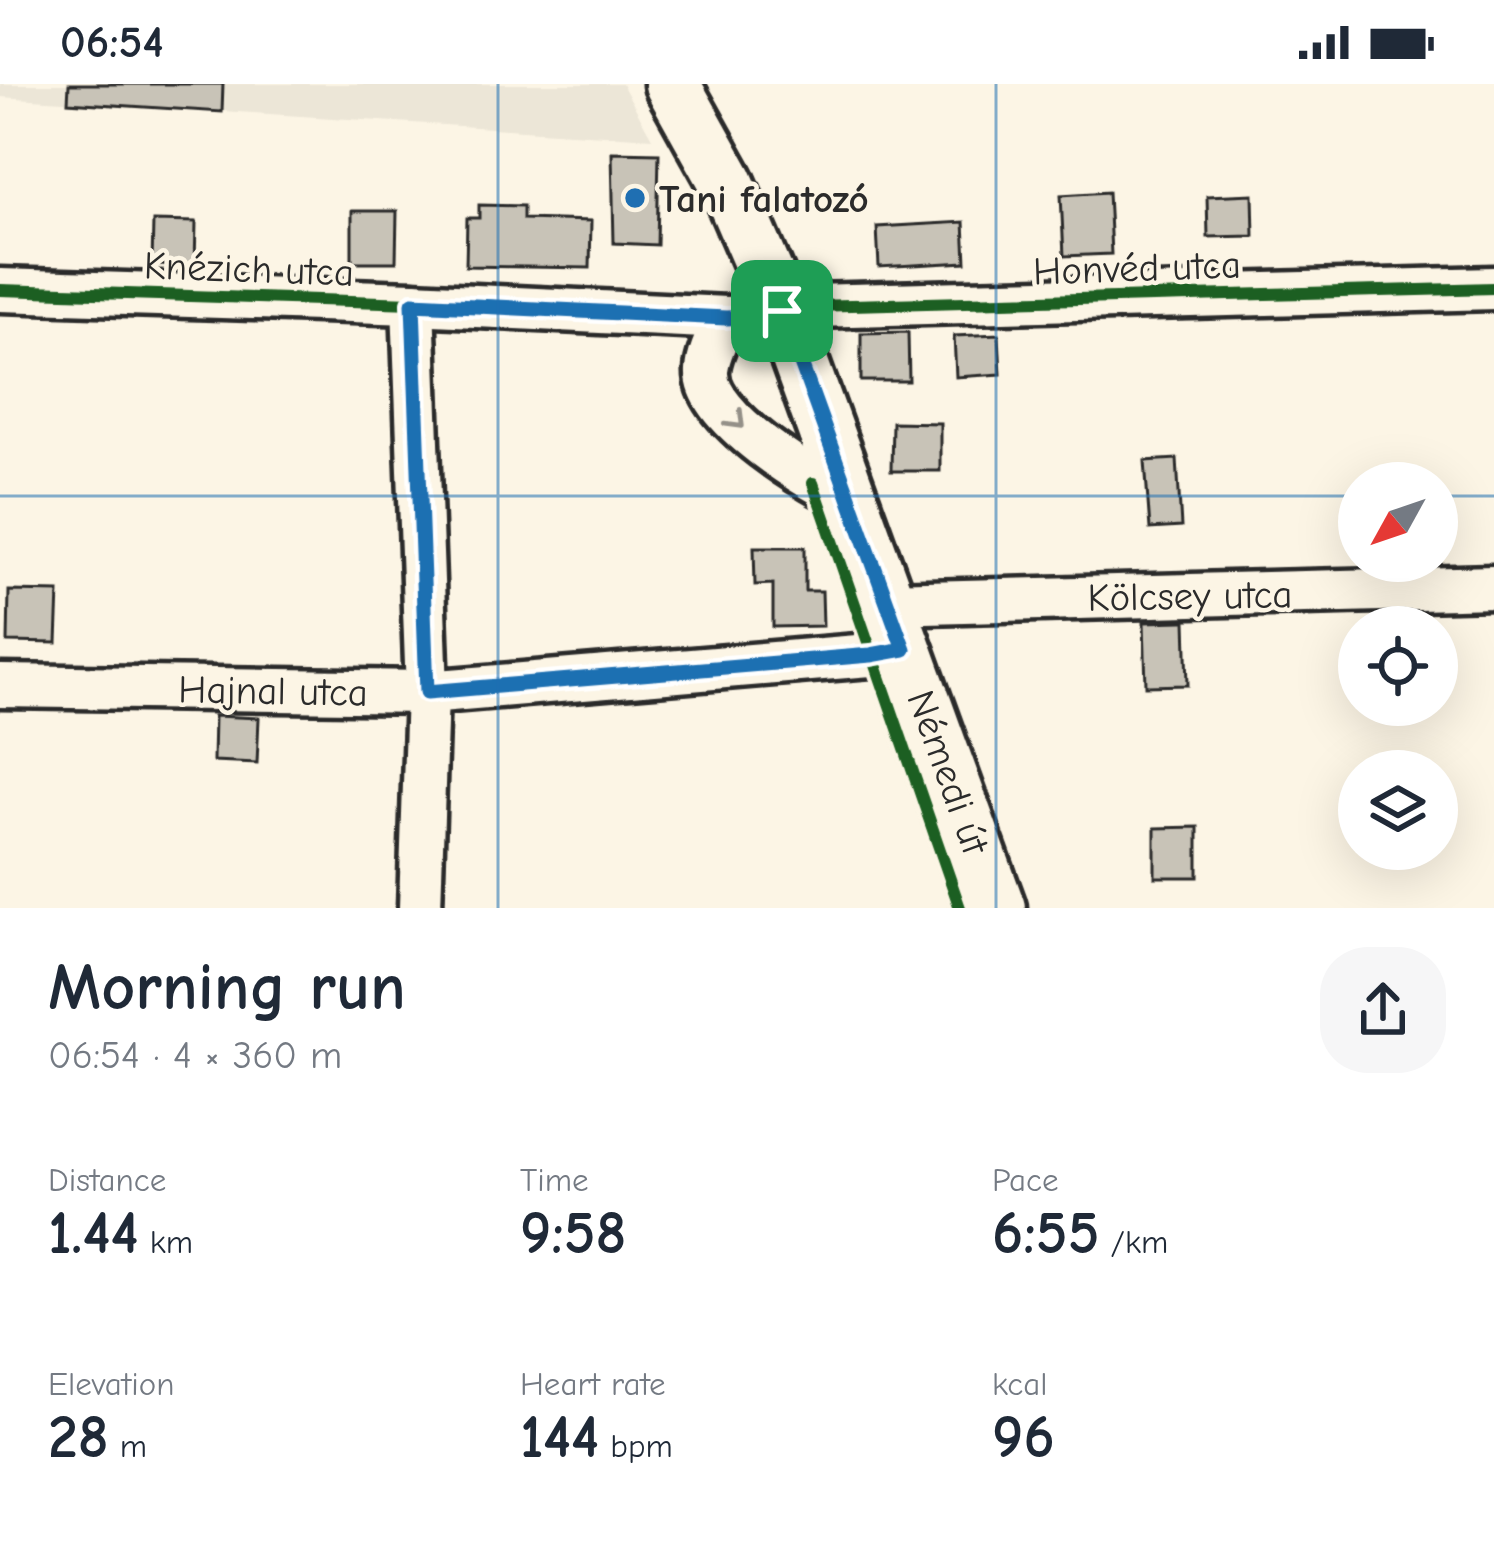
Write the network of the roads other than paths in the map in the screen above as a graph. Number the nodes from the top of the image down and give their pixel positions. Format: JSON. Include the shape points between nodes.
{"nodes":[{"id":1,"x":672,"y":84,"type":"edge"},
{"id":2,"x":1494,"y":288,"type":"edge"},
{"id":3,"x":0,"y":290,"type":"edge"},
{"id":4,"x":413,"y":303,"type":"junction"},
{"id":5,"x":782,"y":311,"type":"junction"},
{"id":6,"x":726,"y":318,"type":"junction"},
{"id":7,"x":851,"y":500,"type":"junction"},
{"id":8,"x":1494,"y":587,"type":"edge"},
{"id":9,"x":896,"y":626,"type":"junction"},
{"id":10,"x":0,"y":686,"type":"edge"},
{"id":11,"x":427,"y":692,"type":"junction"},
{"id":12,"x":420,"y":908,"type":"edge"},
{"id":13,"x":998,"y":908,"type":"edge"}],
"edges":[{"from":1,"to":5,"type":"main road","name":"Némedi út","via":[[726,181]]},
{"from":2,"to":5,"type":"street","name":"Honvéd utca"},
{"from":3,"to":4,"type":"street","name":"Knézich utca"},
{"from":4,"to":6,"type":"street","name":"Knézich utca"},
{"from":4,"to":11,"type":"street"},
{"from":5,"to":6,"type":"street","name":"Knézich utca"},
{"from":5,"to":7,"type":"main road","name":"Némedi út"},
{"from":6,"to":7,"type":"street","one_way":true,"via":[[707,373],[720,404],[773,455]]},
{"from":7,"to":9,"type":"main road","name":"Némedi út"},
{"from":8,"to":9,"type":"street","name":"Kölcsey utca"},
{"from":9,"to":11,"type":"street","name":"Hajnal utca","via":[[871,655]]},
{"from":9,"to":13,"type":"main road","name":"Némedi út"},
{"from":10,"to":11,"type":"street","name":"Hajnal utca"},
{"from":11,"to":12,"type":"street"}]}
